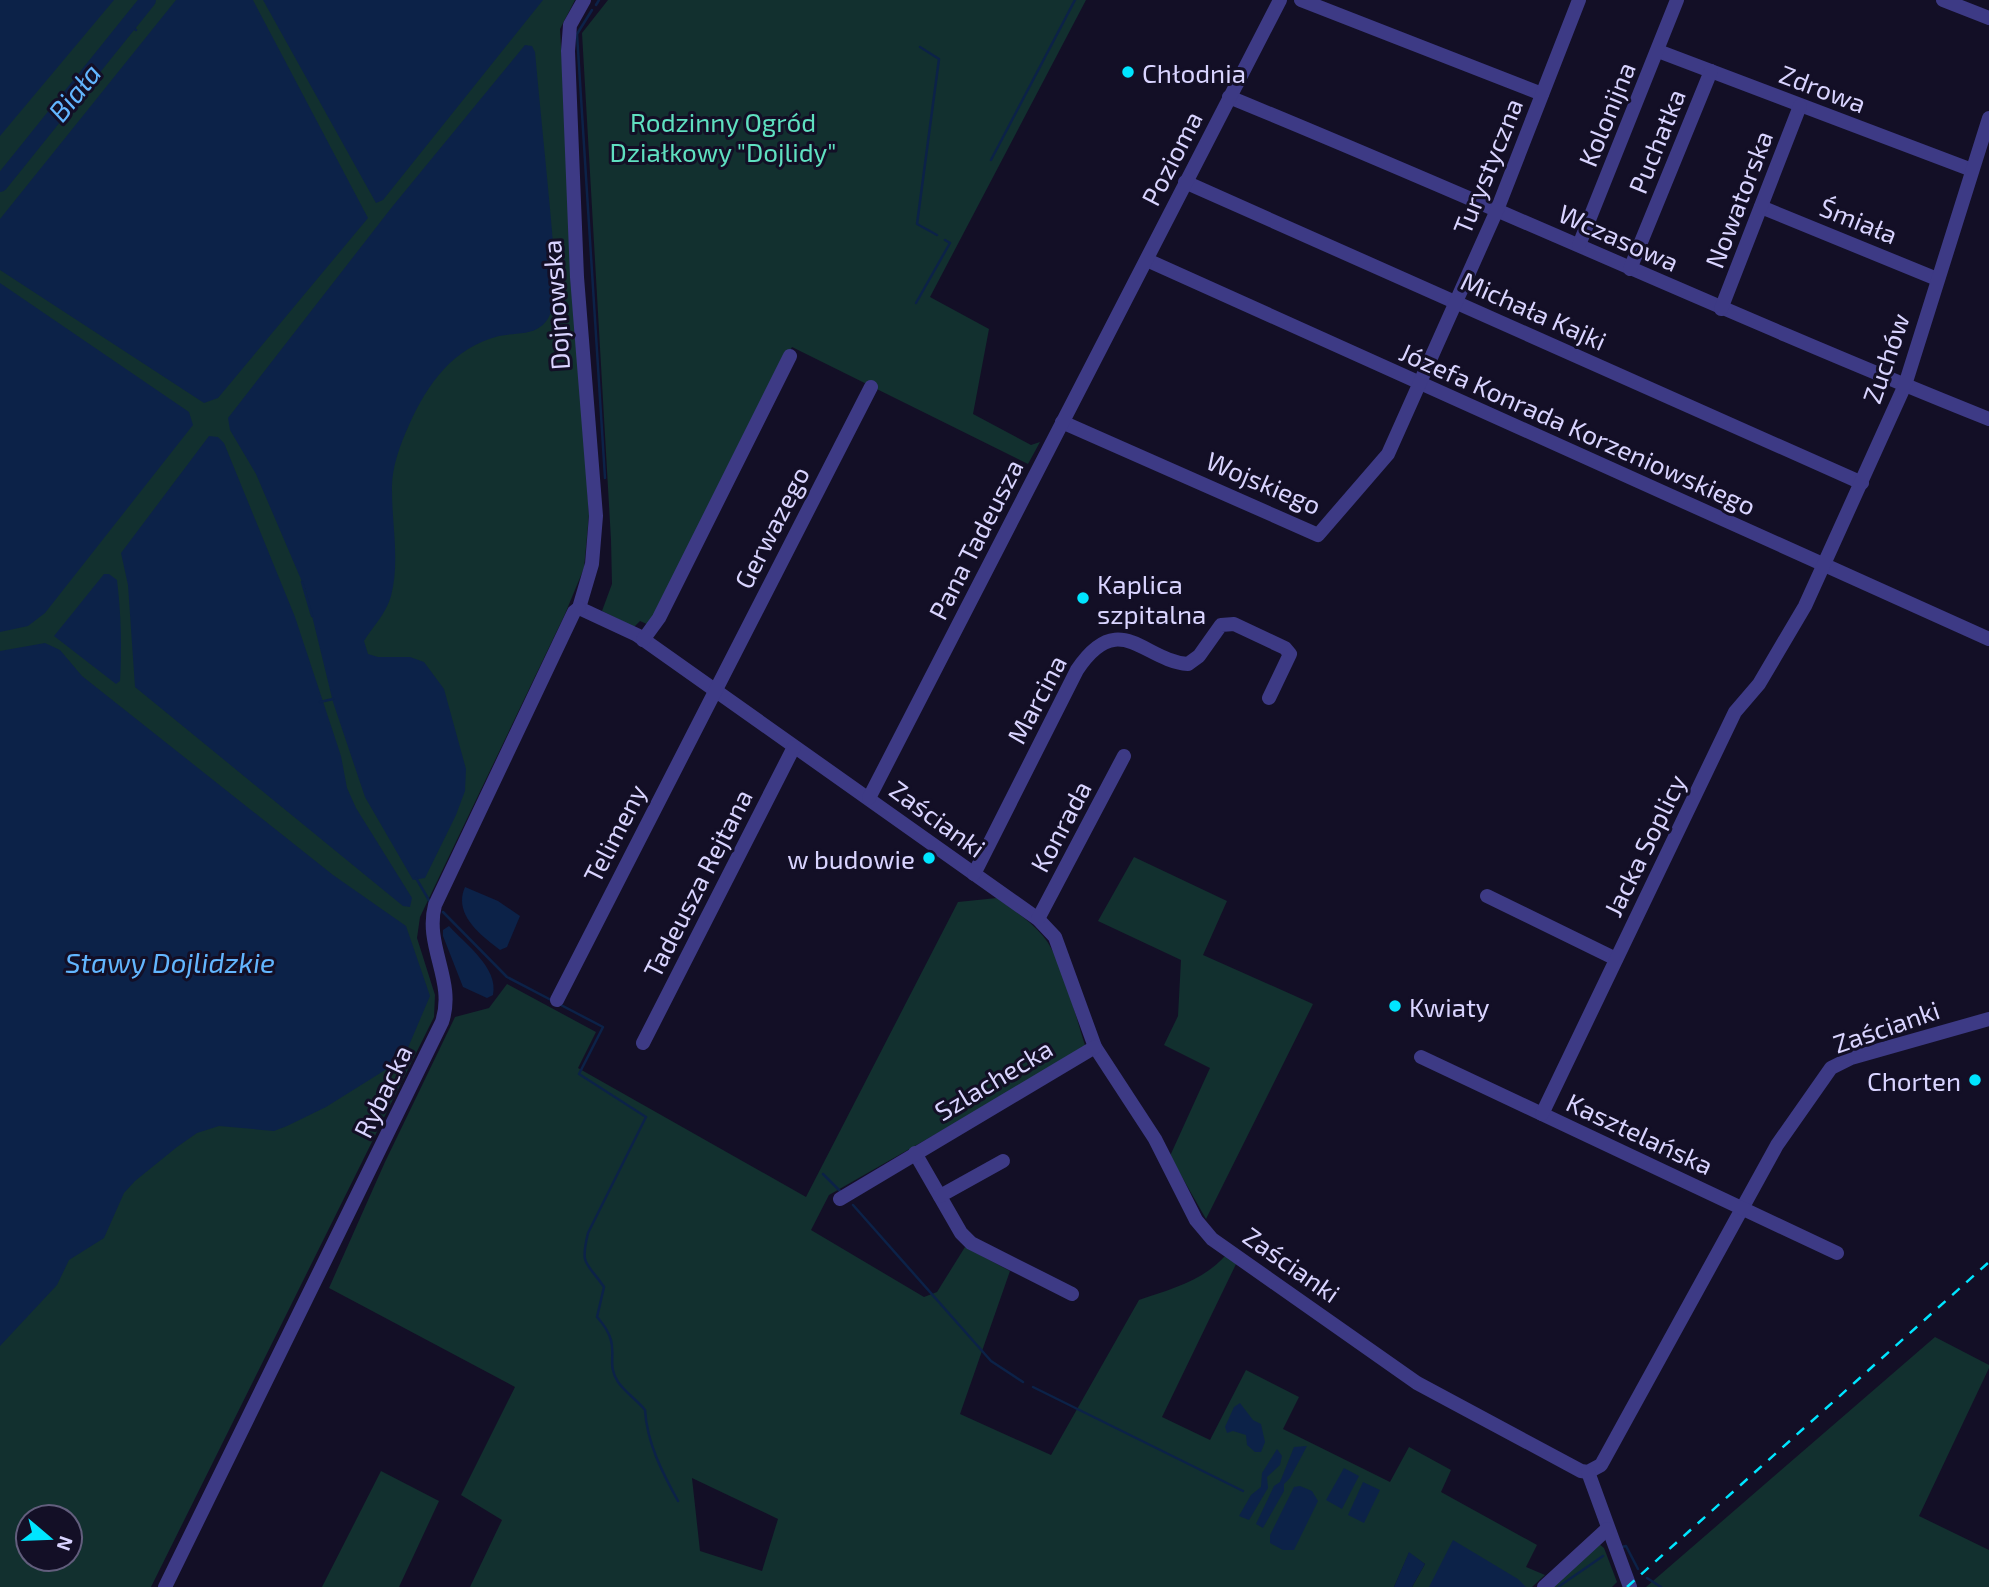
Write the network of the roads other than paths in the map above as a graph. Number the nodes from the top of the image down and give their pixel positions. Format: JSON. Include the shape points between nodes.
{"nodes":[{"id":1,"x":584,"y":0,"type":"edge"},
{"id":2,"x":1280,"y":0,"type":"edge"},
{"id":3,"x":1301,"y":0,"type":"edge"},
{"id":4,"x":1579,"y":0,"type":"edge"},
{"id":5,"x":1677,"y":0,"type":"edge"},
{"id":6,"x":1943,"y":0,"type":"edge"},
{"id":7,"x":1989,"y":18,"type":"edge"},
{"id":8,"x":1658,"y":51,"type":"junction"},
{"id":9,"x":1711,"y":71,"type":"junction"},
{"id":10,"x":1542,"y":94,"type":"junction"},
{"id":11,"x":1229,"y":97,"type":"junction"},
{"id":12,"x":1800,"y":106,"type":"junction"},
{"id":13,"x":1989,"y":118,"type":"edge"},
{"id":14,"x":1972,"y":170,"type":"junction"},
{"id":15,"x":1185,"y":182,"type":"junction"},
{"id":16,"x":1761,"y":207,"type":"junction"},
{"id":17,"x":1497,"y":210,"type":"junction"},
{"id":18,"x":1579,"y":245,"type":"junction"},
{"id":19,"x":1147,"y":260,"type":"junction"},
{"id":20,"x":1630,"y":269,"type":"junction"},
{"id":21,"x":1937,"y":279,"type":"junction"},
{"id":22,"x":1126,"y":302,"type":"joint"},
{"id":23,"x":1457,"y":303,"type":"junction"},
{"id":24,"x":1721,"y":309,"type":"junction"},
{"id":25,"x":790,"y":356,"type":"dead end"},
{"id":26,"x":1419,"y":384,"type":"junction"},
{"id":27,"x":1905,"y":386,"type":"junction"},
{"id":28,"x":871,"y":387,"type":"dead end"},
{"id":29,"x":1989,"y":419,"type":"edge"},
{"id":30,"x":1062,"y":422,"type":"junction"},
{"id":31,"x":1401,"y":425,"type":"joint"},
{"id":32,"x":1862,"y":483,"type":"junction"},
{"id":33,"x":1825,"y":565,"type":"junction"},
{"id":34,"x":1805,"y":606,"type":"joint"},
{"id":35,"x":579,"y":608,"type":"junction"},
{"id":36,"x":1989,"y":639,"type":"edge"},
{"id":37,"x":643,"y":640,"type":"junction"},
{"id":38,"x":715,"y":690,"type":"junction"},
{"id":39,"x":1269,"y":698,"type":"dead end"},
{"id":40,"x":794,"y":747,"type":"junction"},
{"id":41,"x":1124,"y":757,"type":"dead end"},
{"id":42,"x":869,"y":798,"type":"junction"},
{"id":43,"x":974,"y":874,"type":"junction"},
{"id":44,"x":1487,"y":896,"type":"dead end"},
{"id":45,"x":1038,"y":919,"type":"junction"},
{"id":46,"x":1616,"y":959,"type":"junction"},
{"id":47,"x":557,"y":1000,"type":"dead end"},
{"id":48,"x":1989,"y":1019,"type":"edge"},
{"id":49,"x":643,"y":1043,"type":"dead end"},
{"id":50,"x":1095,"y":1047,"type":"junction"},
{"id":51,"x":1421,"y":1057,"type":"dead end"},
{"id":52,"x":1542,"y":1114,"type":"junction"},
{"id":53,"x":915,"y":1153,"type":"junction"},
{"id":54,"x":1003,"y":1161,"type":"dead end"},
{"id":55,"x":940,"y":1196,"type":"junction"},
{"id":56,"x":841,"y":1199,"type":"dead end"},
{"id":57,"x":1740,"y":1208,"type":"junction"},
{"id":58,"x":1837,"y":1253,"type":"dead end"},
{"id":59,"x":1072,"y":1294,"type":"dead end"},
{"id":60,"x":1588,"y":1472,"type":"junction"},
{"id":61,"x":1607,"y":1529,"type":"junction"},
{"id":62,"x":165,"y":1587,"type":"edge"},
{"id":63,"x":1544,"y":1587,"type":"edge"},
{"id":64,"x":1630,"y":1587,"type":"edge"}],
"edges":[{"from":1,"to":35,"type":"street","name":"Dojnowska","via":[[570,24],[568,51],[577,277],[596,516],[592,564]]},
{"from":2,"to":11,"type":"street","name":"Pozioma"},
{"from":3,"to":10,"type":"street"},
{"from":4,"to":10,"type":"street","name":"Turystyczna"},
{"from":5,"to":8,"type":"street","name":"Kolonijna"},
{"from":6,"to":7,"type":"street"},
{"from":8,"to":9,"type":"street","name":"Zdrowa"},
{"from":8,"to":18,"type":"street","name":"Kolonijna"},
{"from":9,"to":12,"type":"street","name":"Zdrowa"},
{"from":9,"to":20,"type":"street","name":"Puchatka"},
{"from":10,"to":17,"type":"street","name":"Turystyczna"},
{"from":11,"to":15,"type":"street","name":"Pozioma"},
{"from":11,"to":17,"type":"street","name":"Wczasowa"},
{"from":12,"to":14,"type":"street","name":"Zdrowa"},
{"from":12,"to":16,"type":"street","name":"Nowatorska"},
{"from":13,"to":14,"type":"street","name":"Zuchów"},
{"from":14,"to":21,"type":"street","name":"Zuchów"},
{"from":15,"to":19,"type":"street","name":"Pozioma"},
{"from":15,"to":23,"type":"street","name":"Michała Kajki"},
{"from":16,"to":21,"type":"street","name":"Śmiała"},
{"from":16,"to":24,"type":"street","name":"Nowatorska"},
{"from":17,"to":18,"type":"street","name":"Wczasowa"},
{"from":17,"to":23,"type":"street","name":"Turystyczna"},
{"from":18,"to":20,"type":"street","name":"Wczasowa"},
{"from":19,"to":22,"type":"street","name":"Pozioma"},
{"from":19,"to":26,"type":"street","name":"Józefa Konrada Korzeniowskiego"},
{"from":20,"to":24,"type":"street","name":"Wczasowa"},
{"from":21,"to":27,"type":"street","name":"Zuchów"},
{"from":22,"to":30,"type":"street","name":"Pana Tadeusza"},
{"from":23,"to":26,"type":"street","name":"Turystyczna"},
{"from":23,"to":32,"type":"street","name":"Michała Kajki"},
{"from":24,"to":27,"type":"street","name":"Wczasowa"},
{"from":25,"to":37,"type":"street","via":[[659,618]]},
{"from":26,"to":31,"type":"street","name":"Turystyczna"},
{"from":26,"to":33,"type":"street","name":"Józefa Konrada Korzeniowskiego"},
{"from":27,"to":29,"type":"street","name":"Wczasowa"},
{"from":27,"to":32,"type":"street","name":"Zuchów"},
{"from":28,"to":38,"type":"street","name":"Gerwazego"},
{"from":30,"to":31,"type":"street","name":"Wojskiego","via":[[1318,536],[1378,469]]},
{"from":30,"to":42,"type":"street","name":"Pana Tadeusza"},
{"from":32,"to":33,"type":"street","name":"Zuchów"},
{"from":33,"to":34,"type":"street","name":"Zuchów"},
{"from":33,"to":36,"type":"street","name":"Józefa Konrada Korzeniowskiego"},
{"from":34,"to":46,"type":"street","name":"Jacka Soplicy","via":[[1759,684],[1735,712]]},
{"from":35,"to":37,"type":"street","name":"Zaścianki"},
{"from":35,"to":62,"type":"street","name":"Rybacka","via":[[435,905],[431,930],[448,993],[442,1022]]},
{"from":37,"to":38,"type":"street","name":"Zaścianki"},
{"from":38,"to":40,"type":"street","name":"Zaścianki"},
{"from":38,"to":47,"type":"street","name":"Telimeny"},
{"from":39,"to":43,"type":"street","name":"Marcina","via":[[1290,654],[1234,624],[1221,625],[1188,664],[1125,640],[1095,649],[1077,670]]},
{"from":40,"to":42,"type":"street","name":"Zaścianki"},
{"from":40,"to":49,"type":"street","name":"Tadeusza Rejtana"},
{"from":41,"to":45,"type":"street","name":"Konrada"},
{"from":42,"to":43,"type":"street","name":"Zaścianki"},
{"from":43,"to":45,"type":"street","name":"Zaścianki"},
{"from":44,"to":46,"type":"street"},
{"from":45,"to":50,"type":"street","name":"Zaścianki","via":[[1055,937]]},
{"from":46,"to":52,"type":"street","name":"Jacka Soplicy"},
{"from":48,"to":57,"type":"street","name":"Zaścianki","via":[[1851,1058],[1831,1068]]},
{"from":50,"to":53,"type":"street","name":"Szlachecka"},
{"from":50,"to":60,"type":"street","name":"Zaścianki","via":[[1155,1139],[1196,1220],[1212,1238],[1417,1383]]},
{"from":51,"to":52,"type":"street","name":"Kasztelańska"},
{"from":52,"to":57,"type":"street","name":"Kasztelańska"},
{"from":53,"to":55,"type":"street"},
{"from":53,"to":56,"type":"street","name":"Szlachecka"},
{"from":54,"to":55,"type":"street"},
{"from":55,"to":59,"type":"street","via":[[971,1244]]},
{"from":57,"to":58,"type":"street","name":"Kasztelańska"},
{"from":57,"to":60,"type":"street","name":"Zaścianki","via":[[1601,1465]]},
{"from":60,"to":61,"type":"street"},
{"from":61,"to":63,"type":"street"},
{"from":61,"to":64,"type":"street"}]}
